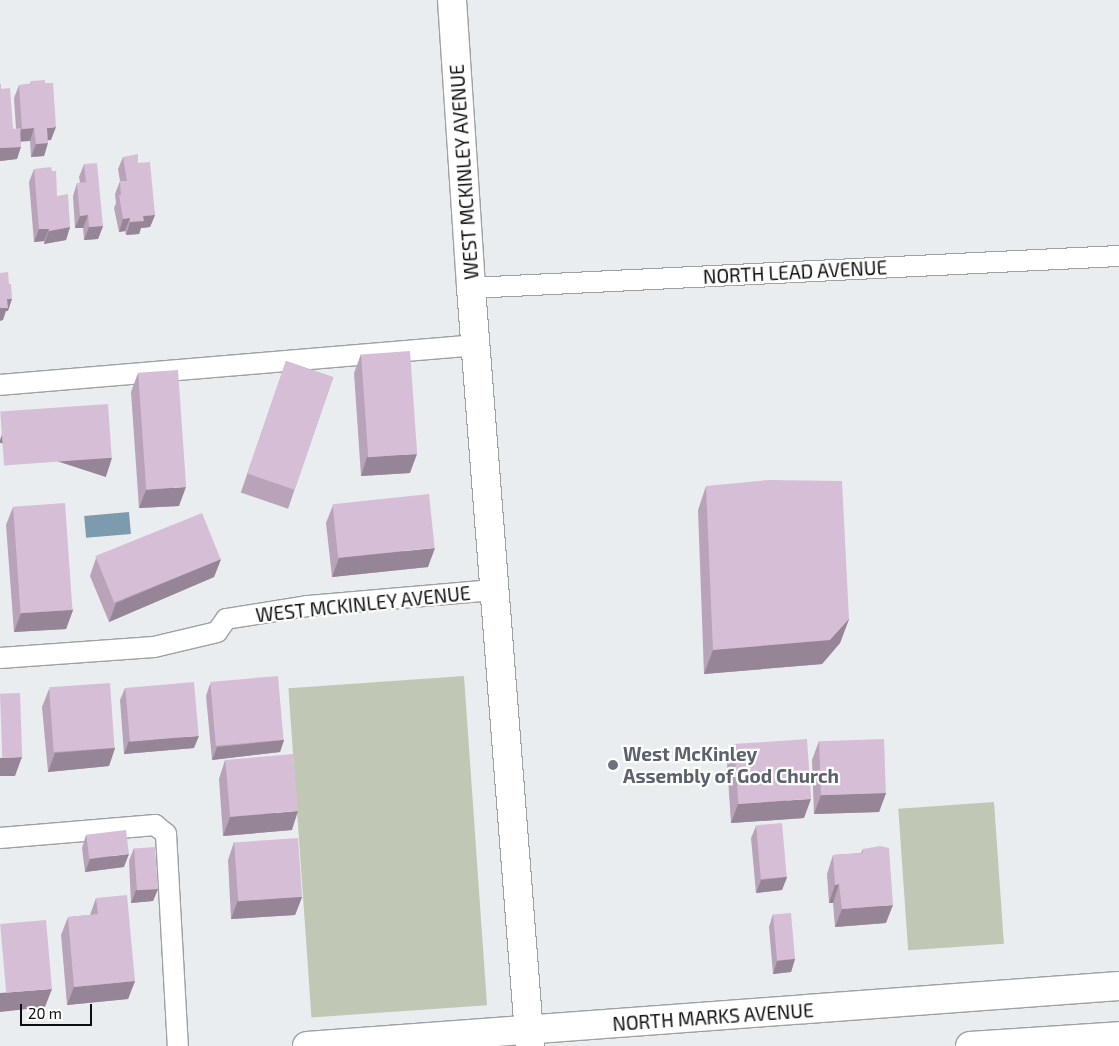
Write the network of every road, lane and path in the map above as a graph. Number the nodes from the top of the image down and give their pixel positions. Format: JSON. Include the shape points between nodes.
{"nodes":[{"id":1,"x":452,"y":0,"type":"edge"},
{"id":2,"x":1119,"y":256,"type":"edge"},
{"id":3,"x":471,"y":288,"type":"junction"},
{"id":4,"x":476,"y":345,"type":"junction"},
{"id":5,"x":0,"y":385,"type":"edge"},
{"id":6,"x":495,"y":590,"type":"junction"},
{"id":7,"x":0,"y":658,"type":"edge"},
{"id":8,"x":0,"y":838,"type":"edge"},
{"id":9,"x":1119,"y":986,"type":"edge"},
{"id":10,"x":1119,"y":1036,"type":"edge"},
{"id":11,"x":530,"y":1038,"type":"edge"},
{"id":12,"x":178,"y":1046,"type":"edge"},
{"id":13,"x":307,"y":1046,"type":"edge"},
{"id":14,"x":970,"y":1046,"type":"edge"}],
"edges":[{"from":1,"to":3,"type":"main road","name":"WEST MCKINLEY AVENUE"},
{"from":2,"to":3,"type":"street","name":"NORTH LEAD AVENUE"},
{"from":3,"to":4,"type":"main road","name":"WEST MCKINLEY AVENUE"},
{"from":4,"to":5,"type":"street"},
{"from":4,"to":6,"type":"main road","name":"WEST MCKINLEY AVENUE"},
{"from":6,"to":7,"type":"street","name":"WEST MCKINLEY AVENUE","via":[[307,606],[226,619],[217,632],[154,647]]},
{"from":6,"to":11,"type":"main road","name":"WEST MCKINLEY AVENUE"},
{"from":8,"to":12,"type":"street","via":[[155,825],[166,834]]},
{"from":9,"to":11,"type":"main road","name":"NORTH MARKS AVENUE"},
{"from":10,"to":14,"type":"main road"},
{"from":11,"to":13,"type":"main road","name":"NORTH MARKS AVENUE"}]}
